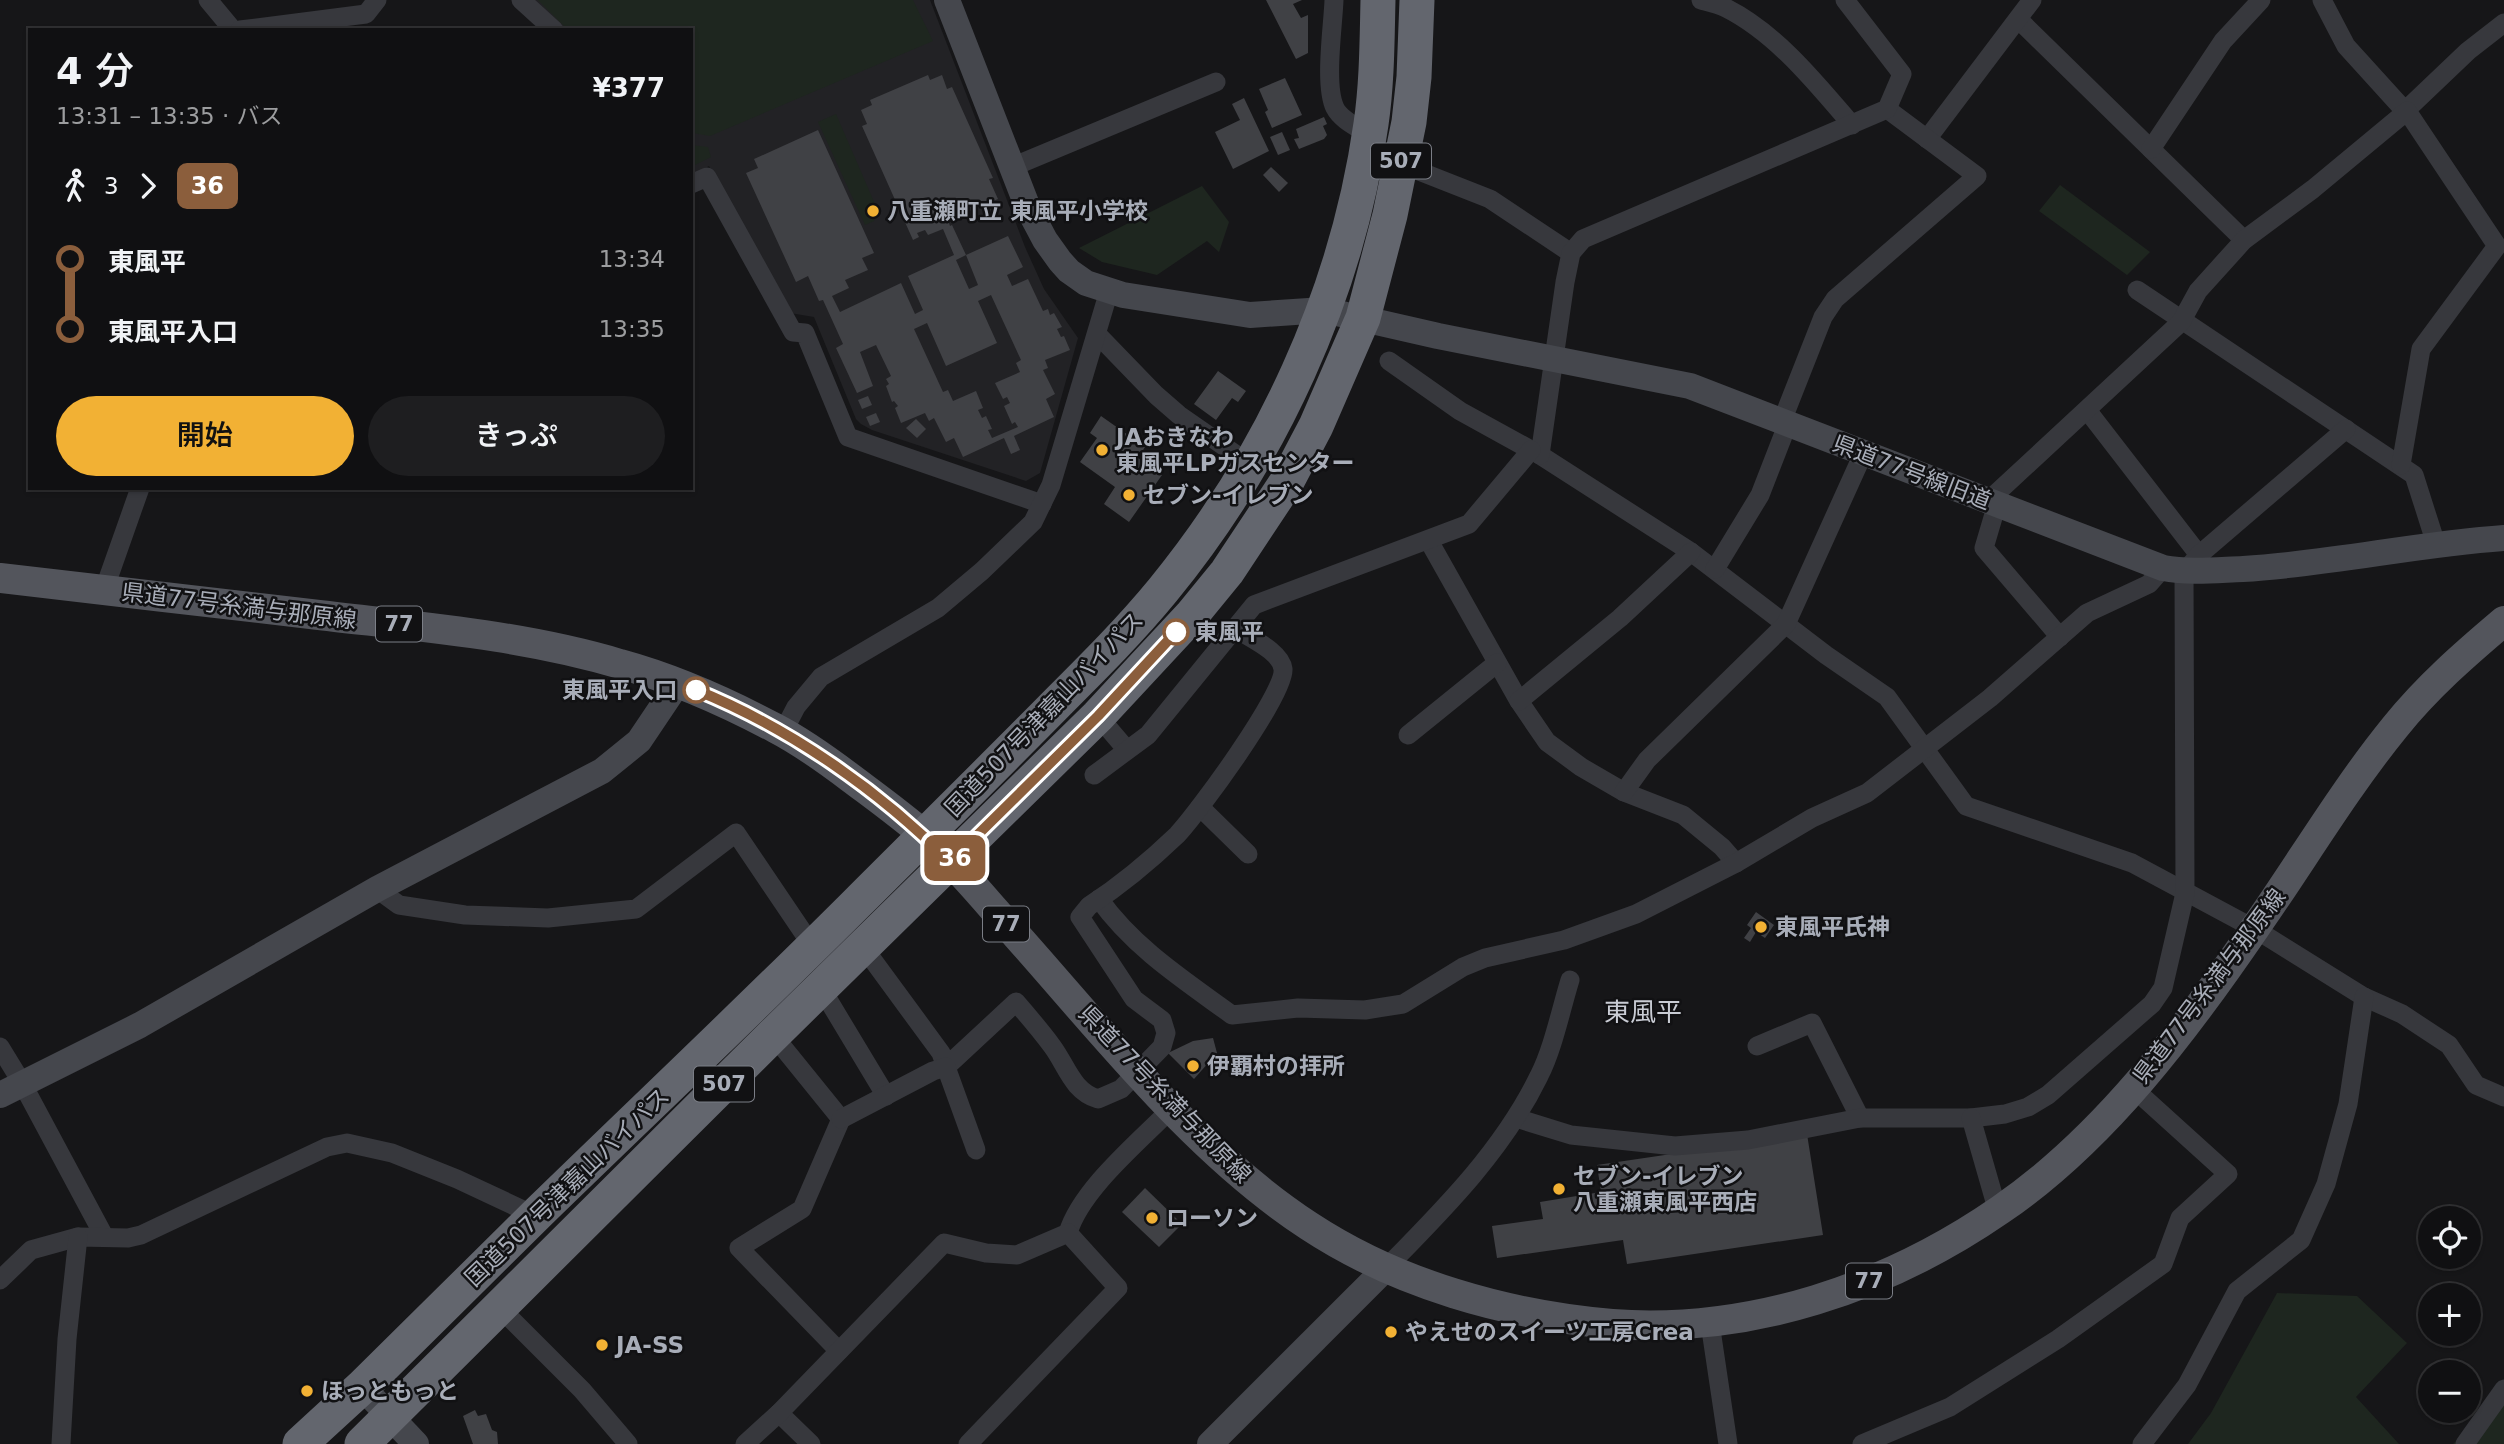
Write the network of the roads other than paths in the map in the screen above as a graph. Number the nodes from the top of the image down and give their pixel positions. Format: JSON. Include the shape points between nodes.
{"nodes":[{"id":1,"x":208,"y":0,"type":"edge"},
{"id":2,"x":377,"y":0,"type":"edge"},
{"id":3,"x":521,"y":0,"type":"edge"},
{"id":4,"x":947,"y":0,"type":"edge"},
{"id":5,"x":1334,"y":0,"type":"edge"},
{"id":6,"x":1378,"y":0,"type":"edge"},
{"id":7,"x":1417,"y":0,"type":"edge"},
{"id":8,"x":1701,"y":0,"type":"edge"},
{"id":9,"x":1845,"y":0,"type":"edge"},
{"id":10,"x":2032,"y":0,"type":"edge"},
{"id":11,"x":2261,"y":0,"type":"edge"},
{"id":12,"x":2322,"y":0,"type":"edge"},
{"id":13,"x":2018,"y":19,"type":"junction"},
{"id":14,"x":2504,"y":23,"type":"edge"},
{"id":15,"x":231,"y":28,"type":"edge"},
{"id":16,"x":256,"y":28,"type":"edge"},
{"id":17,"x":552,"y":28,"type":"edge"},
{"id":18,"x":1216,"y":82,"type":"dead end"},
{"id":19,"x":1887,"y":110,"type":"junction"},
{"id":20,"x":1852,"y":125,"type":"junction"},
{"id":21,"x":1369,"y":135,"type":"junction"},
{"id":22,"x":1927,"y":139,"type":"junction"},
{"id":23,"x":2151,"y":149,"type":"junction"},
{"id":24,"x":1401,"y":164,"type":"junction"},
{"id":25,"x":1012,"y":167,"type":"junction"},
{"id":26,"x":693,"y":183,"type":"edge"},
{"id":27,"x":2244,"y":240,"type":"junction"},
{"id":28,"x":1571,"y":253,"type":"junction"},
{"id":29,"x":2137,"y":290,"type":"dead end"},
{"id":30,"x":1108,"y":291,"type":"junction"},
{"id":31,"x":1324,"y":310,"type":"junction"},
{"id":32,"x":1363,"y":318,"type":"junction"},
{"id":33,"x":2181,"y":322,"type":"junction"},
{"id":34,"x":1097,"y":334,"type":"junction"},
{"id":35,"x":1554,"y":359,"type":"junction"},
{"id":36,"x":1389,"y":362,"type":"dead end"},
{"id":37,"x":2087,"y":410,"type":"junction"},
{"id":38,"x":1785,"y":422,"type":"junction"},
{"id":39,"x":2346,"y":429,"type":"junction"},
{"id":40,"x":1535,"y":453,"type":"junction"},
{"id":41,"x":1863,"y":454,"type":"junction"},
{"id":42,"x":1251,"y":465,"type":"junction"},
{"id":43,"x":2401,"y":465,"type":"junction"},
{"id":44,"x":139,"y":490,"type":"edge"},
{"id":45,"x":1992,"y":503,"type":"junction"},
{"id":46,"x":1042,"y":504,"type":"junction"},
{"id":47,"x":2495,"y":539,"type":"edge"},
{"id":48,"x":1429,"y":541,"type":"junction"},
{"id":49,"x":2436,"y":544,"type":"junction"},
{"id":50,"x":1691,"y":552,"type":"junction"},
{"id":51,"x":2504,"y":562,"type":"edge"},
{"id":52,"x":2182,"y":565,"type":"junction"},
{"id":53,"x":1715,"y":569,"type":"junction"},
{"id":54,"x":0,"y":578,"type":"edge"},
{"id":55,"x":104,"y":590,"type":"junction"},
{"id":56,"x":2504,"y":621,"type":"edge"},
{"id":57,"x":1786,"y":624,"type":"junction"},
{"id":58,"x":1235,"y":628,"type":"junction"},
{"id":59,"x":2060,"y":637,"type":"junction"},
{"id":60,"x":1497,"y":663,"type":"junction"},
{"id":61,"x":678,"y":683,"type":"junction"},
{"id":62,"x":1519,"y":701,"type":"junction"},
{"id":63,"x":1098,"y":716,"type":"junction"},
{"id":64,"x":783,"y":732,"type":"junction"},
{"id":65,"x":1408,"y":735,"type":"dead end"},
{"id":66,"x":1923,"y":748,"type":"junction"},
{"id":67,"x":1127,"y":750,"type":"junction"},
{"id":68,"x":1094,"y":775,"type":"dead end"},
{"id":69,"x":1624,"y":792,"type":"junction"},
{"id":70,"x":1200,"y":807,"type":"junction"},
{"id":71,"x":924,"y":836,"type":"junction"},
{"id":72,"x":1248,"y":854,"type":"dead end"},
{"id":73,"x":950,"y":862,"type":"junction"},
{"id":74,"x":1736,"y":863,"type":"junction"},
{"id":75,"x":377,"y":889,"type":"junction"},
{"id":76,"x":2185,"y":893,"type":"junction"},
{"id":77,"x":1099,"y":899,"type":"junction"},
{"id":78,"x":2255,"y":929,"type":"junction"},
{"id":79,"x":813,"y":947,"type":"junction"},
{"id":80,"x":864,"y":948,"type":"junction"},
{"id":81,"x":1570,"y":979,"type":"dead end"},
{"id":82,"x":821,"y":988,"type":"junction"},
{"id":83,"x":2364,"y":997,"type":"junction"},
{"id":84,"x":772,"y":1035,"type":"junction"},
{"id":85,"x":1757,"y":1046,"type":"dead end"},
{"id":86,"x":0,"y":1047,"type":"edge"},
{"id":87,"x":946,"y":1067,"type":"junction"},
{"id":88,"x":1138,"y":1073,"type":"junction"},
{"id":89,"x":2133,"y":1088,"type":"junction"},
{"id":90,"x":11,"y":1089,"type":"edge"},
{"id":91,"x":886,"y":1096,"type":"junction"},
{"id":92,"x":2504,"y":1097,"type":"edge"},
{"id":93,"x":1172,"y":1108,"type":"junction"},
{"id":94,"x":1516,"y":1118,"type":"junction"},
{"id":95,"x":1860,"y":1118,"type":"junction"},
{"id":96,"x":1971,"y":1118,"type":"junction"},
{"id":97,"x":841,"y":1119,"type":"junction"},
{"id":98,"x":976,"y":1150,"type":"dead end"},
{"id":99,"x":1998,"y":1212,"type":"junction"},
{"id":100,"x":536,"y":1216,"type":"junction"},
{"id":101,"x":1068,"y":1233,"type":"junction"},
{"id":102,"x":104,"y":1236,"type":"junction"},
{"id":103,"x":78,"y":1237,"type":"junction"},
{"id":104,"x":1387,"y":1267,"type":"junction"},
{"id":105,"x":0,"y":1280,"type":"edge"},
{"id":106,"x":500,"y":1308,"type":"junction"},
{"id":107,"x":1710,"y":1323,"type":"junction"},
{"id":108,"x":839,"y":1351,"type":"junction"},
{"id":109,"x":362,"y":1387,"type":"junction"},
{"id":110,"x":2504,"y":1389,"type":"edge"},
{"id":111,"x":779,"y":1413,"type":"junction"},
{"id":112,"x":390,"y":1416,"type":"junction"},
{"id":113,"x":61,"y":1444,"type":"edge"},
{"id":114,"x":300,"y":1444,"type":"edge"},
{"id":115,"x":362,"y":1444,"type":"edge"},
{"id":116,"x":416,"y":1444,"type":"edge"},
{"id":117,"x":628,"y":1444,"type":"edge"},
{"id":118,"x":745,"y":1444,"type":"edge"},
{"id":119,"x":811,"y":1444,"type":"edge"},
{"id":120,"x":968,"y":1444,"type":"edge"},
{"id":121,"x":1210,"y":1444,"type":"edge"},
{"id":122,"x":1728,"y":1444,"type":"edge"},
{"id":123,"x":1862,"y":1444,"type":"edge"},
{"id":124,"x":2142,"y":1444,"type":"edge"},
{"id":125,"x":2465,"y":1444,"type":"edge"}],
"edges":[{"from":1,"to":15,"type":"street"},
{"from":2,"to":16,"type":"street","via":[[366,14]]},
{"from":3,"to":17,"type":"street"},
{"from":4,"to":25,"type":"street","name":"県道77号線旧道"},
{"from":5,"to":21,"type":"street","via":[[1330,87],[1336,110]]},
{"from":6,"to":21,"type":"highway","number":"507"},
{"from":7,"to":24,"type":"highway","number":"507","via":[[1414,77]]},
{"from":8,"to":20,"type":"street","via":[[1725,7],[1765,34]]},
{"from":9,"to":19,"type":"street","via":[[1902,74]]},
{"from":10,"to":13,"type":"street"},
{"from":11,"to":23,"type":"street","via":[[2223,41]]},
{"from":12,"to":14,"type":"street","via":[[2346,46],[2405,111]]},
{"from":13,"to":22,"type":"street"},
{"from":13,"to":23,"type":"street"},
{"from":18,"to":25,"type":"street"},
{"from":19,"to":20,"type":"street"},
{"from":19,"to":22,"type":"street"},
{"from":20,"to":28,"type":"street","via":[[1583,239]]},
{"from":21,"to":31,"type":"highway","number":"507","via":[[1353,214]]},
{"from":22,"to":38,"type":"street","via":[[1978,176],[1835,299],[1823,317]]},
{"from":23,"to":27,"type":"street"},
{"from":24,"to":28,"type":"street","via":[[1490,199]]},
{"from":24,"to":32,"type":"highway","number":"507"},
{"from":25,"to":30,"type":"street","name":"県道77号線旧道","via":[[1028,208],[1060,261],[1086,283]]},
{"from":26,"to":46,"type":"street","via":[[707,177],[793,332],[805,332],[848,438]]},
{"from":27,"to":33,"type":"street","via":[[2198,291]]},
{"from":27,"to":43,"type":"street","via":[[2313,190],[2407,111],[2497,246],[2421,349]]},
{"from":28,"to":35,"type":"street"},
{"from":29,"to":33,"type":"street"},
{"from":30,"to":31,"type":"street","name":"県道77号線旧道","via":[[1250,315]]},
{"from":30,"to":34,"type":"street"},
{"from":31,"to":32,"type":"street","name":"県道77号線旧道"},
{"from":31,"to":42,"type":"highway","name":"国道507号津嘉山バイパス","number":"507"},
{"from":32,"to":35,"type":"street","name":"県道77号線旧道"},
{"from":32,"to":63,"type":"highway","name":"国道507号津嘉山バイパス","number":"507","via":[[1286,483],[1227,572]]},
{"from":33,"to":37,"type":"street"},
{"from":33,"to":39,"type":"street"},
{"from":34,"to":42,"type":"street","via":[[1179,415]]},
{"from":34,"to":46,"type":"street"},
{"from":35,"to":38,"type":"street","name":"県道77号線旧道","via":[[1690,386]]},
{"from":35,"to":40,"type":"street"},
{"from":36,"to":40,"type":"street","via":[[1460,411]]},
{"from":37,"to":45,"type":"street"},
{"from":37,"to":52,"type":"street"},
{"from":38,"to":41,"type":"street","name":"県道77号線旧道"},
{"from":38,"to":53,"type":"street","via":[[1760,495]]},
{"from":39,"to":43,"type":"street"},
{"from":39,"to":52,"type":"street"},
{"from":40,"to":48,"type":"street","via":[[1469,524]]},
{"from":40,"to":50,"type":"street"},
{"from":41,"to":45,"type":"street","name":"県道77号線旧道"},
{"from":41,"to":57,"type":"street"},
{"from":42,"to":71,"type":"highway","name":"国道507号津嘉山バイパス","number":"507","via":[[1204,538],[1161,593]]},
{"from":43,"to":49,"type":"street","via":[[2414,475]]},
{"from":44,"to":55,"type":"street"},
{"from":45,"to":52,"type":"street","name":"県道77号線旧道"},
{"from":45,"to":59,"type":"street","via":[[1984,548]]},
{"from":46,"to":64,"type":"street","via":[[1033,522],[937,608],[821,677],[796,707]]},
{"from":47,"to":49,"type":"street","name":"県道77号線旧道"},
{"from":47,"to":51,"type":"street"},
{"from":48,"to":58,"type":"street","via":[[1254,605]]},
{"from":48,"to":60,"type":"street"},
{"from":49,"to":52,"type":"street","name":"県道77号線旧道","via":[[2267,567]]},
{"from":50,"to":53,"type":"street"},
{"from":50,"to":62,"type":"street"},
{"from":52,"to":59,"type":"street","via":[[2087,613]]},
{"from":52,"to":76,"type":"street"},
{"from":53,"to":57,"type":"street"},
{"from":54,"to":55,"type":"main road","name":"県道77号糸満与那原線","number":"77"},
{"from":55,"to":61,"type":"main road","name":"県道77号糸満与那原線","number":"77","via":[[465,632],[566,650]]},
{"from":56,"to":78,"type":"main road","name":"県道77号糸満与那原線","number":"77","via":[[2451,666],[2398,723]]},
{"from":57,"to":66,"type":"street","via":[[1888,697]]},
{"from":57,"to":69,"type":"street","via":[[1647,760]]},
{"from":58,"to":67,"type":"street","via":[[1148,735]]},
{"from":58,"to":70,"type":"street","via":[[1275,654],[1283,666],[1283,678]]},
{"from":59,"to":66,"type":"street"},
{"from":60,"to":62,"type":"street"},
{"from":60,"to":65,"type":"street"},
{"from":61,"to":64,"type":"main road","name":"県道77号糸満与那原線","number":"77"},
{"from":61,"to":75,"type":"street","via":[[639,741],[602,771]]},
{"from":62,"to":69,"type":"street","via":[[1547,742]]},
{"from":63,"to":67,"type":"street"},
{"from":63,"to":73,"type":"highway","name":"国道507号津嘉山バイパス","number":"507"},
{"from":64,"to":71,"type":"main road","name":"県道77号糸満与那原線","number":"77","via":[[881,799]]},
{"from":66,"to":74,"type":"street","via":[[1867,793],[1812,818]]},
{"from":66,"to":76,"type":"street","via":[[1966,806],[2132,863]]},
{"from":67,"to":68,"type":"street"},
{"from":69,"to":74,"type":"street","via":[[1684,816]]},
{"from":70,"to":72,"type":"street"},
{"from":70,"to":77,"type":"street","via":[[1177,834]]},
{"from":71,"to":73,"type":"main road","name":"県道77号糸満与那原線","number":"77"},
{"from":71,"to":79,"type":"highway","name":"国道507号津嘉山バイパス","number":"507"},
{"from":73,"to":80,"type":"highway","name":"国道507号津嘉山バイパス","number":"507"},
{"from":73,"to":88,"type":"main road","name":"県道77号糸満与那原線","number":"77"},
{"from":74,"to":77,"type":"street","via":[[1636,914],[1564,940],[1485,958],[1403,1004],[1365,1010],[1298,1008],[1232,1015],[1152,957]]},
{"from":75,"to":79,"type":"street","via":[[399,905],[465,915],[548,918],[636,909],[736,833]]},
{"from":75,"to":90,"type":"street","via":[[141,1025]]},
{"from":76,"to":78,"type":"street"},
{"from":76,"to":96,"type":"street","via":[[2163,988],[2152,1004],[2048,1095],[2005,1114]]},
{"from":77,"to":88,"type":"street","via":[[1080,918],[1134,999],[1162,1020],[1166,1034],[1162,1047]]},
{"from":78,"to":83,"type":"street"},
{"from":78,"to":89,"type":"main road","name":"県道77号糸満与那原線","number":"77"},
{"from":79,"to":100,"type":"highway","name":"国道507号津嘉山バイパス","number":"507"},
{"from":80,"to":82,"type":"highway","name":"国道507号津嘉山バイパス","number":"507"},
{"from":80,"to":87,"type":"street","via":[[942,1054]]},
{"from":81,"to":94,"type":"street","via":[[1541,1074]]},
{"from":82,"to":84,"type":"highway","name":"国道507号津嘉山バイパス","number":"507"},
{"from":82,"to":91,"type":"street"},
{"from":83,"to":92,"type":"street","via":[[2402,1014],[2449,1045],[2476,1085]]},
{"from":83,"to":124,"type":"street","via":[[2348,1104],[2326,1184],[2301,1240],[2236,1291],[2188,1385]]},
{"from":84,"to":97,"type":"street"},
{"from":84,"to":106,"type":"highway","name":"国道507号津嘉山バイパス","number":"507"},
{"from":85,"to":95,"type":"street","via":[[1812,1023]]},
{"from":86,"to":90,"type":"street"},
{"from":87,"to":88,"type":"street","via":[[1016,1002],[1088,1096],[1098,1099],[1121,1089]]},
{"from":87,"to":91,"type":"street"},
{"from":87,"to":98,"type":"street"},
{"from":88,"to":93,"type":"main road","name":"県道77号糸満与那原線","number":"77"},
{"from":89,"to":99,"type":"main road","name":"県道77号糸満与那原線","number":"77","via":[[2055,1167]]},
{"from":89,"to":123,"type":"street","via":[[2228,1174],[2180,1218],[2163,1264],[2058,1339],[1950,1407]]},
{"from":90,"to":102,"type":"street"},
{"from":91,"to":97,"type":"street"},
{"from":93,"to":101,"type":"street","via":[[1073,1215]]},
{"from":93,"to":104,"type":"main road","name":"県道77号糸満与那原線","number":"77","via":[[1258,1189],[1345,1248]]},
{"from":94,"to":95,"type":"street","via":[[1571,1135],[1675,1146],[1748,1140]]},
{"from":94,"to":104,"type":"street","via":[[1480,1168]]},
{"from":95,"to":96,"type":"street"},
{"from":96,"to":99,"type":"street"},
{"from":97,"to":108,"type":"street","via":[[802,1209],[739,1248]]},
{"from":99,"to":107,"type":"main road","name":"県道77号糸満与那原線","number":"77","via":[[1916,1261],[1866,1282],[1813,1301]]},
{"from":100,"to":102,"type":"street","via":[[403,1157],[347,1143],[327,1147],[141,1235]]},
{"from":100,"to":109,"type":"highway","name":"国道507号津嘉山バイパス","number":"507"},
{"from":101,"to":108,"type":"street","via":[[1017,1255],[944,1243]]},
{"from":101,"to":120,"type":"street","via":[[1118,1288]]},
{"from":102,"to":103,"type":"street"},
{"from":103,"to":105,"type":"street","via":[[31,1250]]},
{"from":103,"to":113,"type":"street","via":[[66,1339]]},
{"from":104,"to":107,"type":"main road","name":"県道77号糸満与那原線","number":"77","via":[[1444,1290],[1574,1321],[1639,1326]]},
{"from":104,"to":121,"type":"street"},
{"from":106,"to":112,"type":"highway","name":"国道507号津嘉山バイパス","number":"507"},
{"from":106,"to":117,"type":"street","via":[[582,1390]]},
{"from":107,"to":122,"type":"street"},
{"from":108,"to":111,"type":"street"},
{"from":109,"to":112,"type":"street"},
{"from":109,"to":114,"type":"highway","name":"国道507号津嘉山バイパス","number":"507"},
{"from":110,"to":125,"type":"street"},
{"from":111,"to":118,"type":"street"},
{"from":111,"to":119,"type":"street"},
{"from":112,"to":115,"type":"highway","name":"国道507号津嘉山バイパス","number":"507"},
{"from":112,"to":116,"type":"street"}]}
